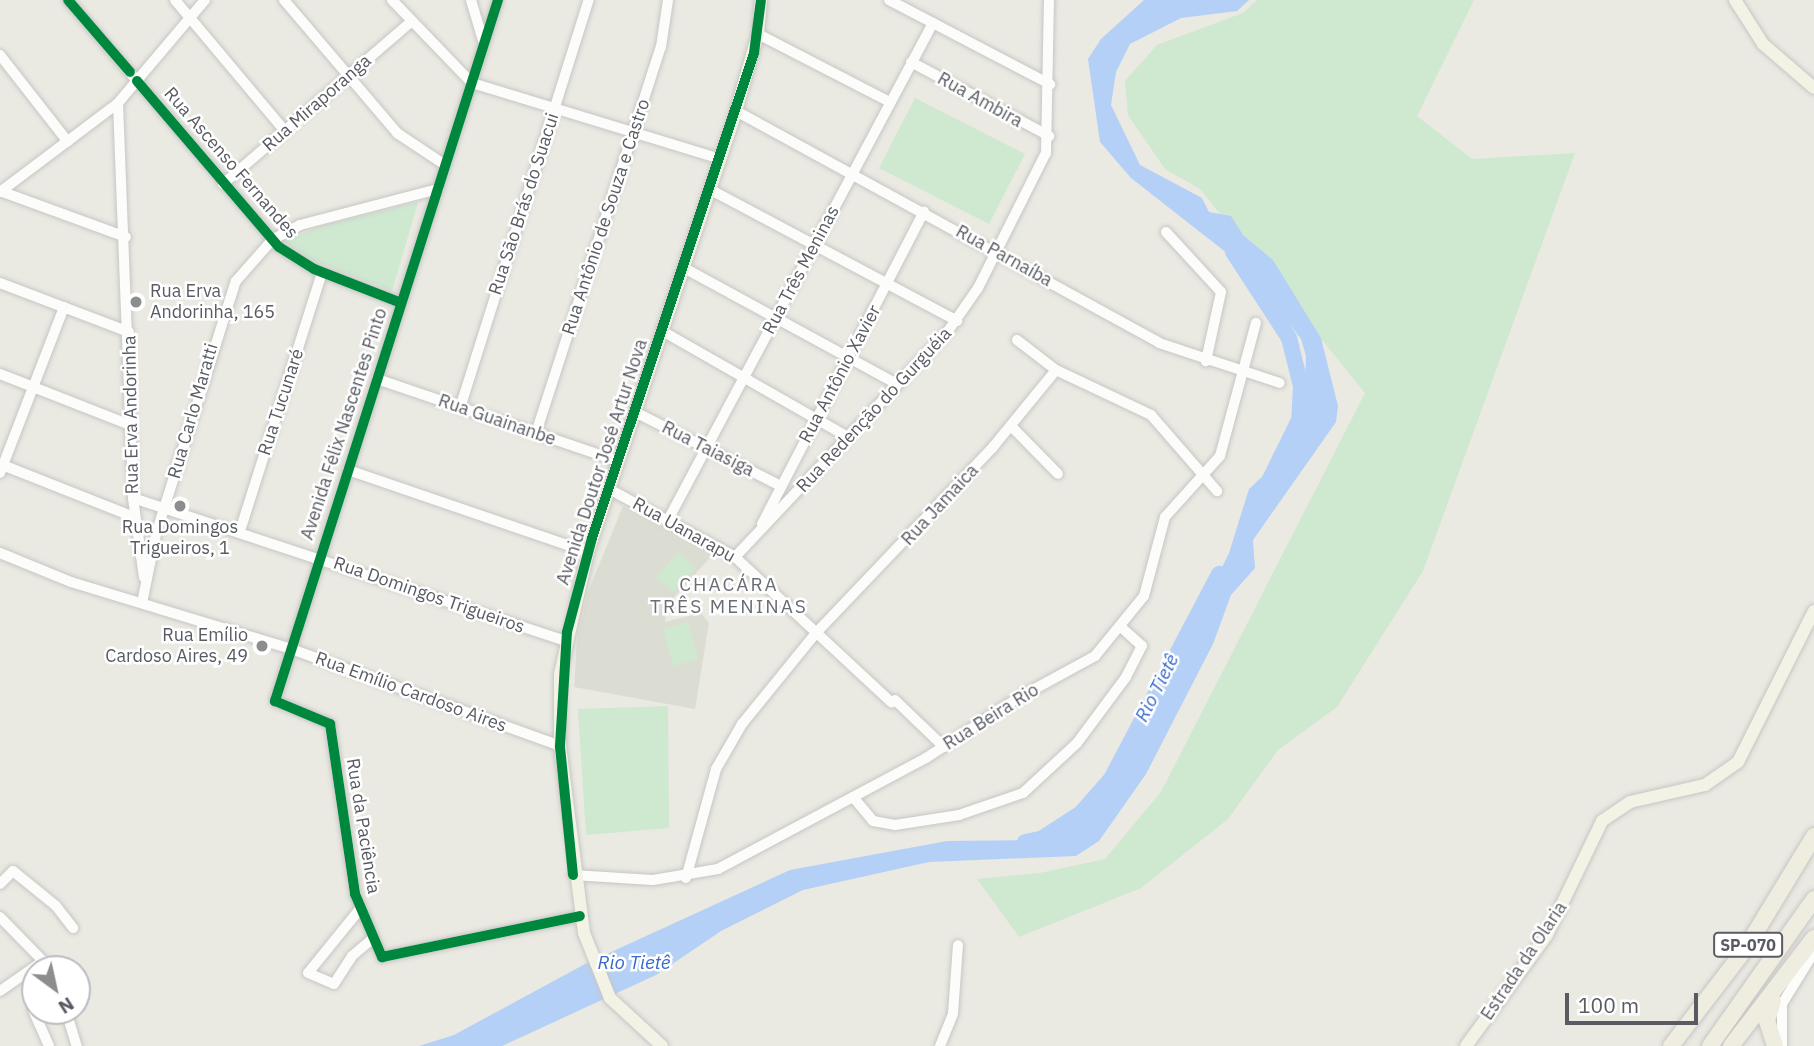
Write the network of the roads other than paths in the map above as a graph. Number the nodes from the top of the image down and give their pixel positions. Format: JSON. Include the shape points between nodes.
{"nodes":[{"id":1,"x":68,"y":0,"type":"edge"},
{"id":2,"x":175,"y":0,"type":"edge"},
{"id":3,"x":205,"y":0,"type":"edge"},
{"id":4,"x":284,"y":0,"type":"edge"},
{"id":5,"x":392,"y":0,"type":"edge"},
{"id":6,"x":471,"y":0,"type":"edge"},
{"id":7,"x":498,"y":0,"type":"edge"},
{"id":8,"x":589,"y":0,"type":"edge"},
{"id":9,"x":668,"y":0,"type":"edge"},
{"id":10,"x":761,"y":0,"type":"edge"},
{"id":11,"x":889,"y":0,"type":"edge"},
{"id":12,"x":1049,"y":0,"type":"edge"},
{"id":13,"x":1735,"y":0,"type":"edge"},
{"id":14,"x":190,"y":18,"type":"junction"},
{"id":15,"x":411,"y":22,"type":"junction"},
{"id":16,"x":933,"y":23,"type":"junction"},
{"id":17,"x":758,"y":34,"type":"junction"},
{"id":18,"x":484,"y":44,"type":"junction"},
{"id":19,"x":0,"y":55,"type":"edge"},
{"id":20,"x":912,"y":62,"type":"junction"},
{"id":21,"x":349,"y":76,"type":"junction"},
{"id":22,"x":136,"y":81,"type":"junction"},
{"id":23,"x":472,"y":83,"type":"junction"},
{"id":24,"x":1050,"y":84,"type":"junction"},
{"id":25,"x":1814,"y":88,"type":"edge"},
{"id":26,"x":890,"y":102,"type":"junction"},
{"id":27,"x":118,"y":103,"type":"junction"},
{"id":28,"x":555,"y":108,"type":"junction"},
{"id":29,"x":736,"y":111,"type":"junction"},
{"id":30,"x":285,"y":131,"type":"junction"},
{"id":31,"x":634,"y":132,"type":"junction"},
{"id":32,"x":1049,"y":136,"type":"junction"},
{"id":33,"x":68,"y":142,"type":"junction"},
{"id":34,"x":721,"y":159,"type":"junction"},
{"id":35,"x":445,"y":165,"type":"junction"},
{"id":36,"x":852,"y":173,"type":"junction"},
{"id":37,"x":223,"y":184,"type":"junction"},
{"id":38,"x":438,"y":189,"type":"junction"},
{"id":39,"x":711,"y":190,"type":"junction"},
{"id":40,"x":0,"y":191,"type":"edge"},
{"id":41,"x":924,"y":212,"type":"junction"},
{"id":42,"x":1166,"y":232,"type":"dead end"},
{"id":43,"x":126,"y":237,"type":"junction"},
{"id":44,"x":272,"y":240,"type":"junction"},
{"id":45,"x":814,"y":245,"type":"junction"},
{"id":46,"x":998,"y":251,"type":"junction"},
{"id":47,"x":686,"y":269,"type":"junction"},
{"id":48,"x":322,"y":272,"type":"junction"},
{"id":49,"x":0,"y":283,"type":"edge"},
{"id":50,"x":889,"y":283,"type":"junction"},
{"id":51,"x":401,"y":303,"type":"junction"},
{"id":52,"x":64,"y":307,"type":"junction"},
{"id":53,"x":776,"y":317,"type":"junction"},
{"id":54,"x":957,"y":321,"type":"junction"},
{"id":55,"x":1256,"y":323,"type":"dead end"},
{"id":56,"x":130,"y":332,"type":"junction"},
{"id":57,"x":664,"y":332,"type":"junction"},
{"id":58,"x":1017,"y":340,"type":"dead end"},
{"id":59,"x":849,"y":357,"type":"junction"},
{"id":60,"x":1206,"y":361,"type":"junction"},
{"id":61,"x":1056,"y":370,"type":"junction"},
{"id":62,"x":0,"y":374,"type":"edge"},
{"id":63,"x":1246,"y":374,"type":"junction"},
{"id":64,"x":744,"y":376,"type":"junction"},
{"id":65,"x":377,"y":379,"type":"junction"},
{"id":66,"x":1279,"y":383,"type":"dead end"},
{"id":67,"x":897,"y":384,"type":"junction"},
{"id":68,"x":33,"y":386,"type":"junction"},
{"id":69,"x":460,"y":408,"type":"junction"},
{"id":70,"x":635,"y":411,"type":"junction"},
{"id":71,"x":817,"y":417,"type":"junction"},
{"id":72,"x":130,"y":425,"type":"junction"},
{"id":73,"x":1011,"y":426,"type":"junction"},
{"id":74,"x":537,"y":433,"type":"junction"},
{"id":75,"x":848,"y":437,"type":"junction"},
{"id":76,"x":706,"y":448,"type":"junction"},
{"id":77,"x":618,"y":461,"type":"junction"},
{"id":78,"x":1,"y":467,"type":"edge"},
{"id":79,"x":348,"y":470,"type":"junction"},
{"id":80,"x":1059,"y":474,"type":"dead end"},
{"id":81,"x":1203,"y":476,"type":"junction"},
{"id":82,"x":780,"y":486,"type":"junction"},
{"id":83,"x":609,"y":489,"type":"junction"},
{"id":84,"x":1217,"y":491,"type":"dead end"},
{"id":85,"x":132,"y":498,"type":"junction"},
{"id":86,"x":164,"y":508,"type":"junction"},
{"id":87,"x":134,"y":517,"type":"junction"},
{"id":88,"x":668,"y":518,"type":"junction"},
{"id":89,"x":240,"y":531,"type":"junction"},
{"id":90,"x":756,"y":536,"type":"junction"},
{"id":91,"x":587,"y":552,"type":"junction"},
{"id":92,"x":0,"y":553,"type":"edge"},
{"id":93,"x":735,"y":557,"type":"junction"},
{"id":94,"x":320,"y":558,"type":"junction"},
{"id":95,"x":145,"y":583,"type":"junction"},
{"id":96,"x":142,"y":603,"type":"junction"},
{"id":97,"x":1814,"y":611,"type":"edge"},
{"id":98,"x":1122,"y":628,"type":"junction"},
{"id":99,"x":816,"y":633,"type":"junction"},
{"id":100,"x":565,"y":641,"type":"junction"},
{"id":101,"x":291,"y":649,"type":"junction"},
{"id":102,"x":275,"y":699,"type":"joint"},
{"id":103,"x":560,"y":746,"type":"junction"},
{"id":104,"x":944,"y":747,"type":"junction"},
{"id":105,"x":853,"y":797,"type":"junction"},
{"id":106,"x":1814,"y":836,"type":"edge"},
{"id":107,"x":573,"y":875,"type":"junction"},
{"id":108,"x":686,"y":878,"type":"junction"},
{"id":109,"x":0,"y":884,"type":"edge"},
{"id":110,"x":1814,"y":899,"type":"edge"},
{"id":111,"x":360,"y":909,"type":"junction"},
{"id":112,"x":580,"y":916,"type":"junction"},
{"id":113,"x":0,"y":917,"type":"edge"},
{"id":114,"x":73,"y":928,"type":"dead end"},
{"id":115,"x":1814,"y":938,"type":"edge"},
{"id":116,"x":372,"y":939,"type":"junction"},
{"id":117,"x":958,"y":945,"type":"dead end"},
{"id":118,"x":1814,"y":951,"type":"edge"},
{"id":119,"x":36,"y":955,"type":"edge"},
{"id":120,"x":21,"y":978,"type":"edge"},
{"id":121,"x":1778,"y":989,"type":"junction"},
{"id":122,"x":0,"y":990,"type":"edge"},
{"id":123,"x":40,"y":1025,"type":"edge"},
{"id":124,"x":70,"y":1025,"type":"edge"},
{"id":125,"x":49,"y":1046,"type":"edge"},
{"id":126,"x":77,"y":1046,"type":"edge"},
{"id":127,"x":662,"y":1046,"type":"edge"},
{"id":128,"x":940,"y":1046,"type":"edge"},
{"id":129,"x":1466,"y":1046,"type":"edge"},
{"id":130,"x":1671,"y":1046,"type":"edge"},
{"id":131,"x":1710,"y":1046,"type":"edge"},
{"id":132,"x":1731,"y":1046,"type":"edge"},
{"id":133,"x":1776,"y":1046,"type":"edge"},
{"id":134,"x":1782,"y":1046,"type":"edge"}],
"edges":[{"from":1,"to":22,"type":"street","name":"Rua Ascenso Fernandes"},
{"from":2,"to":14,"type":"street"},
{"from":3,"to":14,"type":"street"},
{"from":4,"to":21,"type":"street"},
{"from":5,"to":15,"type":"street"},
{"from":6,"to":18,"type":"street"},
{"from":7,"to":18,"type":"street","name":"Avenida Félix Nascentes Pinto"},
{"from":8,"to":28,"type":"street","name":"Rua São Brás do Suacui"},
{"from":9,"to":31,"type":"street","name":"Rua Antônio de Souza e Castro","via":[[661,47]]},
{"from":10,"to":17,"type":"main road","name":"Avenida Doutor José Artur Nova"},
{"from":11,"to":16,"type":"street"},
{"from":12,"to":24,"type":"street","name":"Rua Redenção do Gurguéia"},
{"from":13,"to":25,"type":"main road","via":[[1763,44]]},
{"from":14,"to":22,"type":"street"},
{"from":14,"to":30,"type":"street"},
{"from":15,"to":21,"type":"street","name":"Rua Miraporanga"},
{"from":15,"to":23,"type":"street"},
{"from":16,"to":20,"type":"street","name":"Rua Três Meninas"},
{"from":16,"to":24,"type":"street"},
{"from":17,"to":26,"type":"street"},
{"from":17,"to":29,"type":"main road","name":"Avenida Doutor José Artur Nova"},
{"from":18,"to":23,"type":"street","name":"Avenida Félix Nascentes Pinto"},
{"from":19,"to":33,"type":"street"},
{"from":20,"to":26,"type":"street","name":"Rua Três Meninas"},
{"from":20,"to":32,"type":"street","name":"Rua Ambira"},
{"from":21,"to":30,"type":"street","name":"Rua Miraporanga"},
{"from":21,"to":35,"type":"street","via":[[397,133]]},
{"from":22,"to":27,"type":"street"},
{"from":22,"to":37,"type":"street","name":"Rua Ascenso Fernandes"},
{"from":23,"to":28,"type":"street"},
{"from":23,"to":35,"type":"street","name":"Avenida Félix Nascentes Pinto"},
{"from":24,"to":32,"type":"street","name":"Rua Redenção do Gurguéia"},
{"from":26,"to":36,"type":"street","name":"Rua Três Meninas"},
{"from":27,"to":33,"type":"street"},
{"from":27,"to":43,"type":"street","name":"Rua Erva Andorinha"},
{"from":28,"to":31,"type":"street"},
{"from":28,"to":69,"type":"street","name":"Rua São Brás do Suacui"},
{"from":29,"to":34,"type":"main road","name":"Avenida Doutor José Artur Nova"},
{"from":29,"to":36,"type":"street","name":"Rua Parnaíba"},
{"from":30,"to":37,"type":"street","name":"Rua Miraporanga"},
{"from":31,"to":34,"type":"street"},
{"from":31,"to":74,"type":"street","name":"Rua Antônio de Souza e Castro"},
{"from":32,"to":46,"type":"street","name":"Rua Redenção do Gurguéia","via":[[1035,181]]},
{"from":33,"to":40,"type":"street"},
{"from":34,"to":39,"type":"main road","name":"Avenida Doutor José Artur Nova"},
{"from":35,"to":38,"type":"street","name":"Avenida Félix Nascentes Pinto"},
{"from":36,"to":41,"type":"street","name":"Rua Parnaíba"},
{"from":36,"to":45,"type":"street","name":"Rua Três Meninas"},
{"from":37,"to":44,"type":"street","name":"Rua Ascenso Fernandes"},
{"from":38,"to":44,"type":"street","name":"Rua Carlo Maratti","via":[[300,225]]},
{"from":38,"to":51,"type":"street","name":"Avenida Félix Nascentes Pinto"},
{"from":39,"to":45,"type":"street"},
{"from":39,"to":47,"type":"main road","name":"Avenida Doutor José Artur Nova"},
{"from":40,"to":43,"type":"street"},
{"from":41,"to":46,"type":"street","name":"Rua Parnaíba"},
{"from":41,"to":50,"type":"street","name":"Rua Antônio Xavier"},
{"from":42,"to":60,"type":"street","via":[[1221,292]]},
{"from":43,"to":56,"type":"street","name":"Rua Erva Andorinha"},
{"from":44,"to":48,"type":"street","name":"Rua Ascenso Fernandes"},
{"from":44,"to":86,"type":"street","name":"Rua Carlo Maratti","via":[[229,294]]},
{"from":45,"to":50,"type":"street"},
{"from":45,"to":53,"type":"street","name":"Rua Três Meninas"},
{"from":46,"to":54,"type":"street","name":"Rua Redenção do Gurguéia"},
{"from":46,"to":60,"type":"street","name":"Rua Parnaíba","via":[[1149,338]]},
{"from":47,"to":53,"type":"street"},
{"from":47,"to":57,"type":"main road","name":"Avenida Doutor José Artur Nova"},
{"from":48,"to":51,"type":"street","name":"Rua Ascenso Fernandes"},
{"from":48,"to":89,"type":"street","name":"Rua Tucunaré"},
{"from":49,"to":52,"type":"street"},
{"from":50,"to":54,"type":"street"},
{"from":50,"to":59,"type":"street","name":"Rua Antônio Xavier"},
{"from":51,"to":65,"type":"street","name":"Avenida Félix Nascentes Pinto"},
{"from":52,"to":56,"type":"street"},
{"from":52,"to":68,"type":"street"},
{"from":53,"to":59,"type":"street"},
{"from":53,"to":64,"type":"street","name":"Rua Três Meninas"},
{"from":54,"to":67,"type":"street","name":"Rua Redenção do Gurguéia"},
{"from":55,"to":63,"type":"street","name":"Rua Beira Rio"},
{"from":56,"to":72,"type":"street","name":"Rua Erva Andorinha"},
{"from":57,"to":64,"type":"street"},
{"from":57,"to":70,"type":"main road","name":"Avenida Doutor José Artur Nova"},
{"from":58,"to":61,"type":"street"},
{"from":59,"to":67,"type":"street"},
{"from":59,"to":71,"type":"street","name":"Rua Antônio Xavier"},
{"from":60,"to":63,"type":"street","name":"Rua Parnaíba"},
{"from":61,"to":73,"type":"street","name":"Rua Jamaica"},
{"from":61,"to":81,"type":"street","via":[[1141,408]]},
{"from":62,"to":68,"type":"street"},
{"from":63,"to":66,"type":"street","name":"Rua Parnaíba"},
{"from":63,"to":81,"type":"street","name":"Rua Beira Rio","via":[[1223,449]]},
{"from":64,"to":71,"type":"street"},
{"from":64,"to":76,"type":"street","name":"Rua Três Meninas"},
{"from":65,"to":69,"type":"street","name":"Rua Guainanbe"},
{"from":65,"to":79,"type":"street","name":"Avenida Félix Nascentes Pinto"},
{"from":67,"to":75,"type":"street","name":"Rua Redenção do Gurguéia"},
{"from":68,"to":72,"type":"street"},
{"from":68,"to":78,"type":"street"},
{"from":69,"to":74,"type":"street","name":"Rua Guainanbe"},
{"from":70,"to":76,"type":"street","name":"Rua Taiasiga"},
{"from":70,"to":77,"type":"main road","name":"Avenida Doutor José Artur Nova"},
{"from":71,"to":75,"type":"street"},
{"from":71,"to":82,"type":"street","name":"Rua Antônio Xavier"},
{"from":72,"to":85,"type":"street","name":"Rua Erva Andorinha"},
{"from":73,"to":80,"type":"street"},
{"from":73,"to":99,"type":"street","name":"Rua Jamaica"},
{"from":74,"to":77,"type":"street","name":"Rua Guainanbe"},
{"from":75,"to":90,"type":"street","name":"Rua Redenção do Gurguéia"},
{"from":76,"to":82,"type":"street","name":"Rua Taiasiga"},
{"from":76,"to":88,"type":"street","name":"Rua Três Meninas"},
{"from":77,"to":83,"type":"main road","name":"Avenida Doutor José Artur Nova"},
{"from":78,"to":87,"type":"street"},
{"from":79,"to":91,"type":"street"},
{"from":79,"to":94,"type":"street","name":"Avenida Félix Nascentes Pinto"},
{"from":81,"to":84,"type":"street"},
{"from":81,"to":98,"type":"street","name":"Rua Beira Rio","via":[[1165,517],[1150,584]]},
{"from":82,"to":90,"type":"street","name":"Rua Antônio Xavier"},
{"from":83,"to":88,"type":"street","name":"Rua Uanarapu"},
{"from":83,"to":91,"type":"main road","name":"Avenida Doutor José Artur Nova"},
{"from":85,"to":86,"type":"street","name":"Rua Domingos Trigueiros"},
{"from":85,"to":87,"type":"street","name":"Rua Erva Andorinha"},
{"from":86,"to":89,"type":"street","name":"Rua Domingos Trigueiros"},
{"from":86,"to":95,"type":"street","name":"Rua Carlo Maratti"},
{"from":87,"to":95,"type":"street"},
{"from":88,"to":93,"type":"street","name":"Rua Uanarapu"},
{"from":89,"to":94,"type":"street","name":"Rua Domingos Trigueiros"},
{"from":90,"to":93,"type":"street","name":"Rua Redenção do Gurguéia"},
{"from":91,"to":100,"type":"main road","name":"Avenida Doutor José Artur Nova"},
{"from":92,"to":96,"type":"street","name":"Rua Emílio Cardoso Aires","via":[[71,582]]},
{"from":93,"to":99,"type":"street","name":"Rua Uanarapu"},
{"from":94,"to":100,"type":"street","name":"Rua Domingos Trigueiros"},
{"from":94,"to":101,"type":"street","name":"Avenida Félix Nascentes Pinto"},
{"from":95,"to":96,"type":"street","name":"Rua Carlo Maratti"},
{"from":96,"to":101,"type":"street","name":"Rua Emílio Cardoso Aires"},
{"from":97,"to":129,"type":"main road","name":"Estrada da Olaria","via":[[1738,762],[1705,785],[1630,802],[1602,821],[1547,935]]},
{"from":98,"to":104,"type":"street","name":"Rua Beira Rio","via":[[1096,656],[1010,702]]},
{"from":98,"to":105,"type":"street","via":[[1141,644],[1137,660],[1077,743],[1017,796],[940,819],[895,825],[873,821]]},
{"from":99,"to":104,"type":"street","name":"Rua Uanarapu"},
{"from":99,"to":108,"type":"street","name":"Rua Jamaica","via":[[723,754]]},
{"from":100,"to":103,"type":"main road","name":"Avenida Doutor José Artur Nova"},
{"from":101,"to":102,"type":"street","name":"Avenida Félix Nascentes Pinto"},
{"from":101,"to":103,"type":"street","name":"Rua Emílio Cardoso Aires"},
{"from":102,"to":111,"type":"street","name":"Rua da Paciência","via":[[330,724]]},
{"from":103,"to":107,"type":"main road","name":"Avenida Doutor José Artur Nova"},
{"from":104,"to":105,"type":"street","name":"Rua Beira Rio"},
{"from":105,"to":108,"type":"street","name":"Rua Beira Rio","via":[[718,869]]},
{"from":106,"to":130,"type":"highway","number":"SP-070","via":[[1746,948]]},
{"from":107,"to":108,"type":"street","name":"Rua Beira Rio"},
{"from":107,"to":112,"type":"main road","name":"Avenida Doutor José Artur Nova"},
{"from":109,"to":114,"type":"street","via":[[13,871],[56,906]]},
{"from":110,"to":131,"type":"highway","number":"SP-070","via":[[1752,994]]},
{"from":111,"to":116,"type":"street","name":"Rua da Paciência"},
{"from":111,"to":116,"type":"street","via":[[308,973],[334,984],[352,956]]},
{"from":112,"to":116,"type":"street","via":[[386,958]]},
{"from":112,"to":127,"type":"main road","name":"Avenida Doutor José Artur Nova","via":[[610,998]]},
{"from":113,"to":119,"type":"street"},
{"from":115,"to":121,"type":"highway"},
{"from":117,"to":128,"type":"street","via":[[953,1013]]},
{"from":118,"to":134,"type":"street","via":[[1782,1004]]},
{"from":120,"to":122,"type":"street"},
{"from":121,"to":132,"type":"highway"},
{"from":121,"to":133,"type":"highway","via":[[1767,1021]]},
{"from":123,"to":125,"type":"street"},
{"from":124,"to":126,"type":"street"}]}
